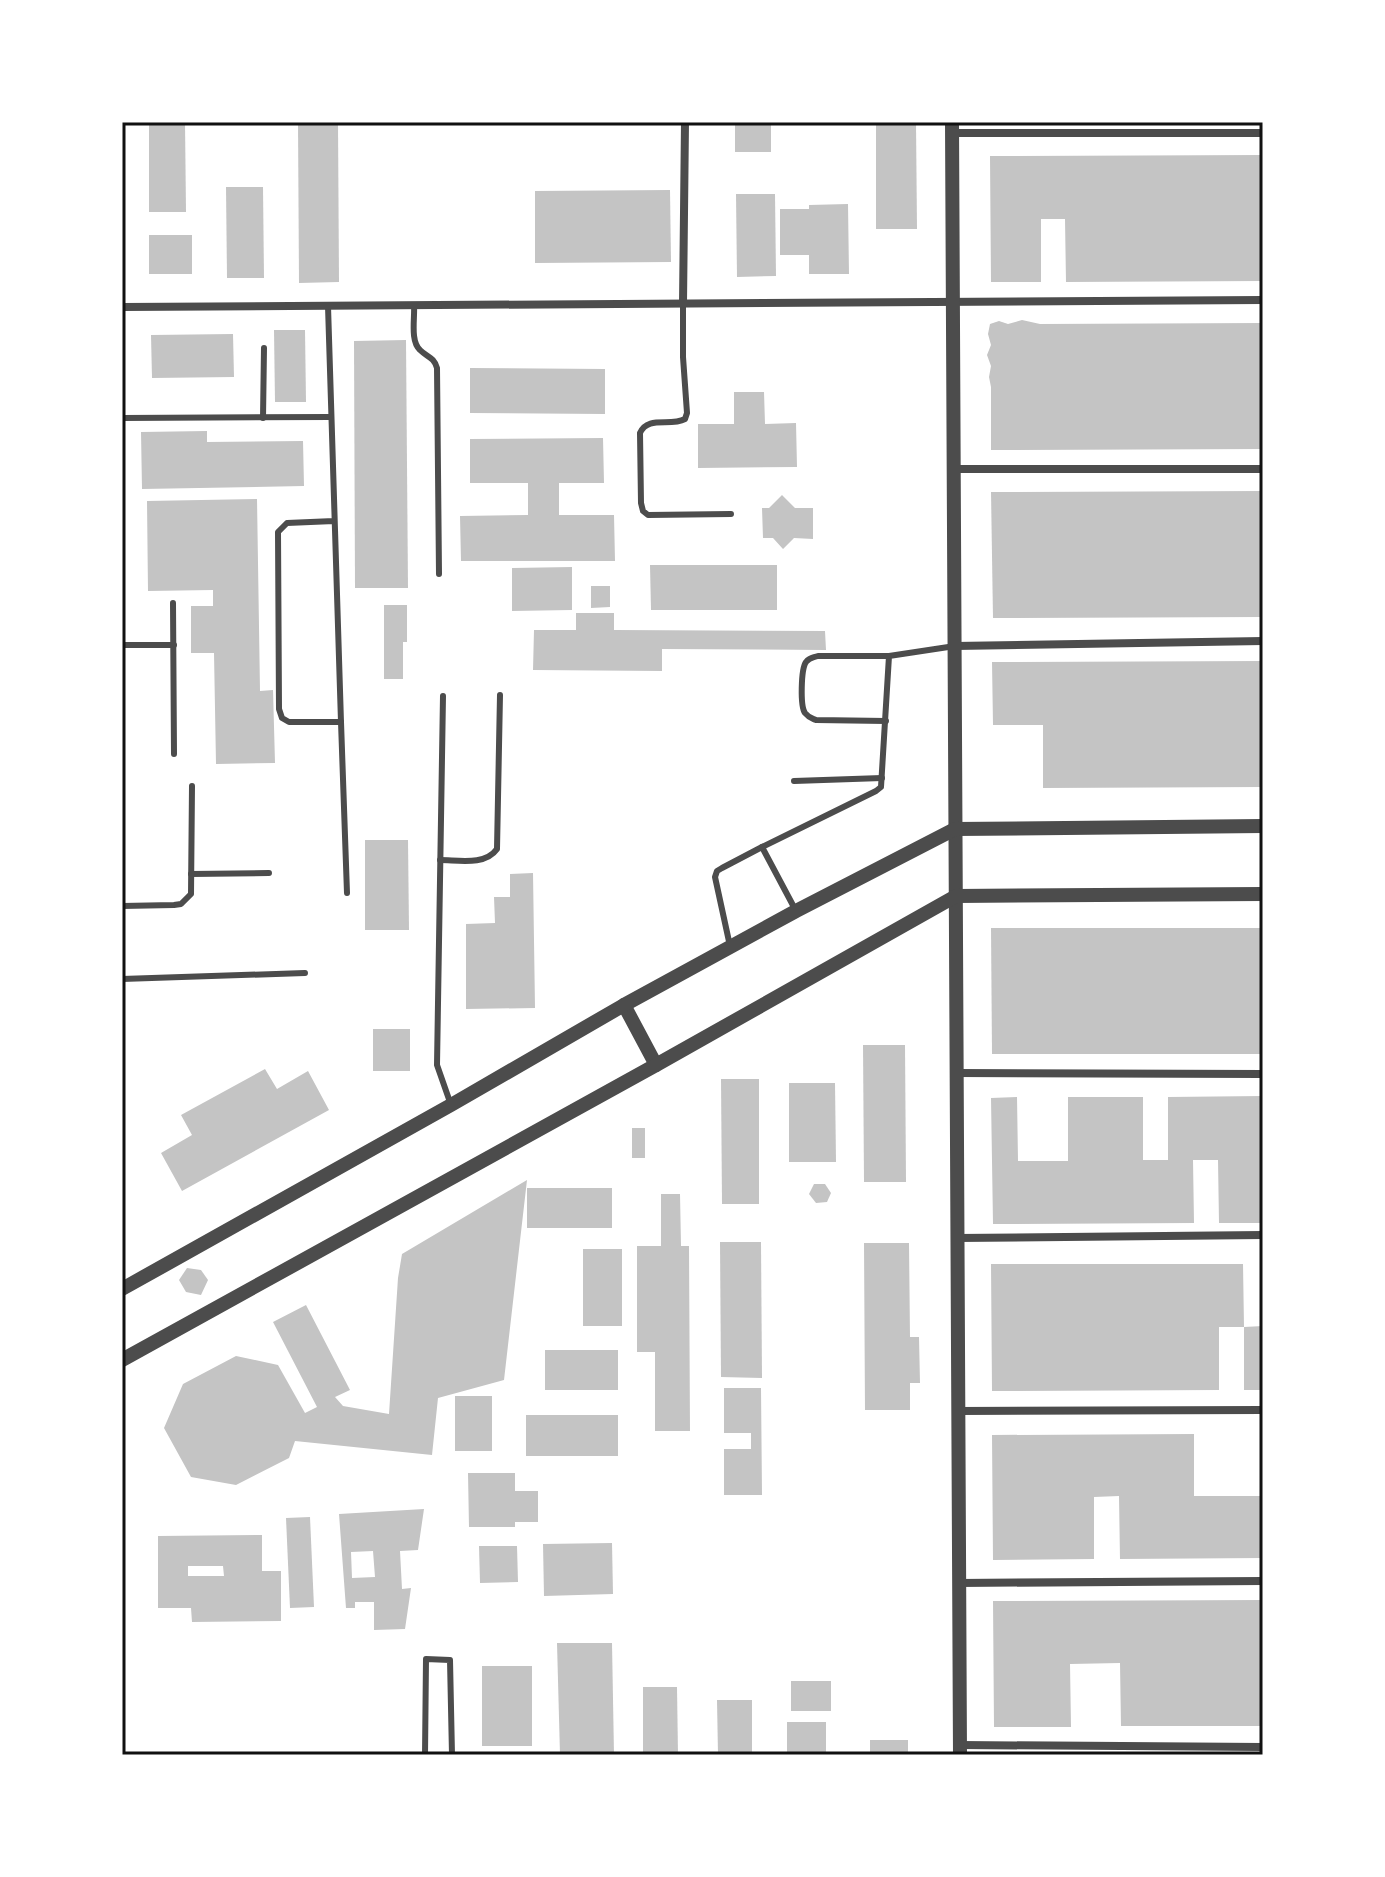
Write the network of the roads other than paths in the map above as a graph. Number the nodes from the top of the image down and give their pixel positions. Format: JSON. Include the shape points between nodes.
{"nodes":[{"id":1,"x":685,"y":122,"type":"edge"},
{"id":2,"x":952,"y":127,"type":"edge"},
{"id":3,"x":1263,"y":133,"type":"edge"},
{"id":4,"x":1263,"y":300,"type":"edge"},
{"id":5,"x":953,"y":302,"type":"junction"},
{"id":6,"x":683,"y":304,"type":"junction"},
{"id":7,"x":328,"y":306,"type":"junction"},
{"id":8,"x":414,"y":306,"type":"junction"},
{"id":9,"x":122,"y":307,"type":"edge"},
{"id":10,"x":264,"y":348,"type":"dead end"},
{"id":11,"x":331,"y":417,"type":"junction"},
{"id":12,"x":122,"y":418,"type":"edge"},
{"id":13,"x":263,"y":418,"type":"junction"},
{"id":14,"x":954,"y":469,"type":"junction"},
{"id":15,"x":1263,"y":469,"type":"edge"},
{"id":16,"x":731,"y":514,"type":"dead end"},
{"id":17,"x":334,"y":521,"type":"junction"},
{"id":18,"x":439,"y":574,"type":"dead end"},
{"id":19,"x":173,"y":603,"type":"dead end"},
{"id":20,"x":1263,"y":641,"type":"edge"},
{"id":21,"x":122,"y":645,"type":"edge"},
{"id":22,"x":174,"y":645,"type":"junction"},
{"id":23,"x":955,"y":646,"type":"junction"},
{"id":24,"x":889,"y":656,"type":"junction"},
{"id":25,"x":500,"y":695,"type":"dead end"},
{"id":26,"x":443,"y":696,"type":"dead end"},
{"id":27,"x":886,"y":721,"type":"junction"},
{"id":28,"x":341,"y":722,"type":"junction"},
{"id":29,"x":174,"y":754,"type":"dead end"},
{"id":30,"x":882,"y":778,"type":"junction"},
{"id":31,"x":794,"y":781,"type":"dead end"},
{"id":32,"x":192,"y":786,"type":"dead end"},
{"id":33,"x":1263,"y":826,"type":"edge"},
{"id":34,"x":955,"y":829,"type":"junction"},
{"id":35,"x":762,"y":847,"type":"junction"},
{"id":36,"x":440,"y":860,"type":"junction"},
{"id":37,"x":269,"y":873,"type":"dead end"},
{"id":38,"x":191,"y":874,"type":"junction"},
{"id":39,"x":347,"y":893,"type":"dead end"},
{"id":40,"x":1263,"y":894,"type":"edge"},
{"id":41,"x":956,"y":896,"type":"junction"},
{"id":42,"x":122,"y":906,"type":"edge"},
{"id":43,"x":796,"y":911,"type":"junction"},
{"id":44,"x":730,"y":946,"type":"junction"},
{"id":45,"x":305,"y":973,"type":"dead end"},
{"id":46,"x":122,"y":979,"type":"edge"},
{"id":47,"x":624,"y":1005,"type":"junction"},
{"id":48,"x":656,"y":1065,"type":"junction"},
{"id":49,"x":956,"y":1073,"type":"junction"},
{"id":50,"x":1263,"y":1074,"type":"edge"},
{"id":51,"x":451,"y":1105,"type":"junction"},
{"id":52,"x":1263,"y":1235,"type":"edge"},
{"id":53,"x":957,"y":1238,"type":"junction"},
{"id":54,"x":122,"y":1289,"type":"edge"},
{"id":55,"x":122,"y":1360,"type":"edge"},
{"id":56,"x":1263,"y":1410,"type":"edge"},
{"id":57,"x":958,"y":1411,"type":"junction"},
{"id":58,"x":1263,"y":1581,"type":"edge"},
{"id":59,"x":959,"y":1583,"type":"junction"},
{"id":60,"x":1263,"y":1747,"type":"edge"},
{"id":61,"x":960,"y":1750,"type":"edge"},
{"id":62,"x":425,"y":1755,"type":"edge"},
{"id":63,"x":452,"y":1755,"type":"edge"}],
"edges":[{"from":1,"to":6,"type":"street"},
{"from":2,"to":3,"type":"street"},
{"from":2,"to":5,"type":"street"},
{"from":4,"to":5,"type":"street"},
{"from":5,"to":6,"type":"street"},
{"from":5,"to":14,"type":"street"},
{"from":6,"to":8,"type":"street"},
{"from":6,"to":16,"type":"lane","via":[[687,413],[680,422],[643,425],[641,503],[648,515]]},
{"from":7,"to":8,"type":"street"},
{"from":7,"to":9,"type":"street"},
{"from":7,"to":11,"type":"lane"},
{"from":8,"to":18,"type":"lane","via":[[417,347],[437,368]]},
{"from":10,"to":13,"type":"lane"},
{"from":11,"to":13,"type":"lane"},
{"from":11,"to":17,"type":"lane"},
{"from":12,"to":13,"type":"lane"},
{"from":14,"to":15,"type":"street"},
{"from":14,"to":23,"type":"street"},
{"from":17,"to":28,"type":"lane"},
{"from":17,"to":28,"type":"lane","via":[[287,523],[278,532],[279,709],[289,722]]},
{"from":19,"to":22,"type":"lane"},
{"from":20,"to":23,"type":"street"},
{"from":21,"to":22,"type":"lane"},
{"from":22,"to":29,"type":"lane"},
{"from":23,"to":24,"type":"lane"},
{"from":23,"to":34,"type":"street"},
{"from":24,"to":27,"type":"lane"},
{"from":24,"to":27,"type":"lane","via":[[818,656],[803,670],[802,705],[809,717]]},
{"from":25,"to":36,"type":"lane","via":[[497,849],[480,860]]},
{"from":26,"to":36,"type":"lane"},
{"from":27,"to":30,"type":"lane"},
{"from":28,"to":39,"type":"lane"},
{"from":30,"to":31,"type":"lane"},
{"from":30,"to":35,"type":"lane","via":[[876,791]]},
{"from":32,"to":38,"type":"lane"},
{"from":33,"to":34,"type":"street"},
{"from":34,"to":41,"type":"street"},
{"from":34,"to":43,"type":"street"},
{"from":35,"to":43,"type":"lane"},
{"from":35,"to":44,"type":"lane","via":[[715,877]]},
{"from":36,"to":51,"type":"lane","via":[[437,1065]]},
{"from":37,"to":38,"type":"lane"},
{"from":38,"to":42,"type":"lane","via":[[191,894],[181,904]]},
{"from":40,"to":41,"type":"street"},
{"from":41,"to":48,"type":"street"},
{"from":41,"to":49,"type":"street"},
{"from":43,"to":44,"type":"street"},
{"from":44,"to":47,"type":"street"},
{"from":45,"to":46,"type":"lane"},
{"from":47,"to":48,"type":"street"},
{"from":47,"to":51,"type":"street"},
{"from":48,"to":55,"type":"street"},
{"from":49,"to":50,"type":"street"},
{"from":49,"to":53,"type":"street"},
{"from":51,"to":54,"type":"street"},
{"from":52,"to":53,"type":"street"},
{"from":53,"to":57,"type":"street"},
{"from":56,"to":57,"type":"street"},
{"from":57,"to":59,"type":"street"},
{"from":58,"to":59,"type":"street"},
{"from":59,"to":61,"type":"street"},
{"from":60,"to":61,"type":"street"},
{"from":62,"to":63,"type":"lane","via":[[426,1659],[450,1660]]}]}
